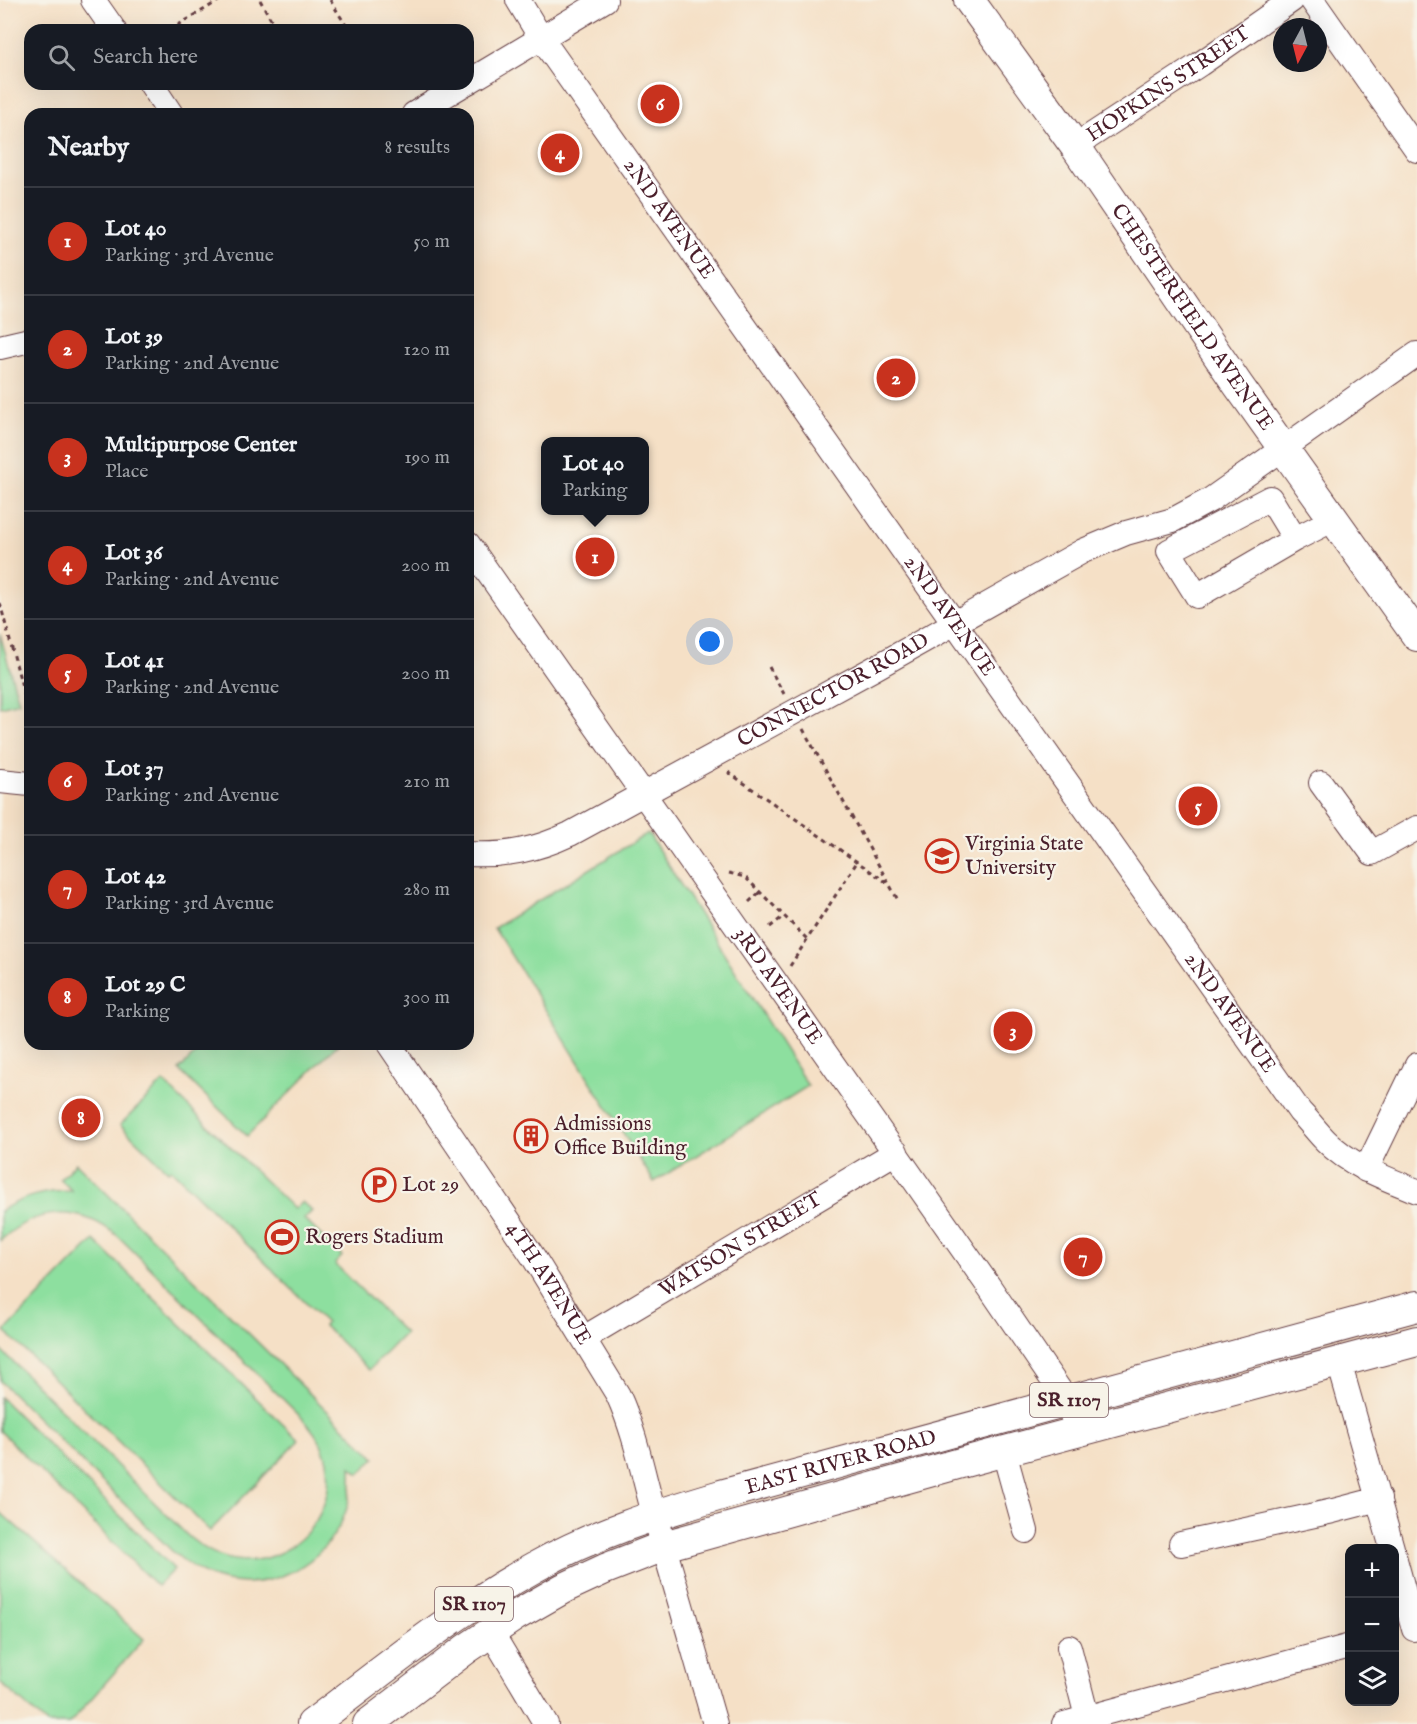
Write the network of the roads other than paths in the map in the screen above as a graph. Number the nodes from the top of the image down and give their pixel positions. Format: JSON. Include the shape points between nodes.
{"nodes":[{"id":1,"x":93,"y":0,"type":"edge"},
{"id":2,"x":518,"y":0,"type":"edge"},
{"id":3,"x":605,"y":0,"type":"edge"},
{"id":4,"x":969,"y":0,"type":"edge"},
{"id":5,"x":1292,"y":0,"type":"edge"},
{"id":6,"x":1312,"y":0,"type":"edge"},
{"id":7,"x":110,"y":24,"type":"edge"},
{"id":8,"x":541,"y":38,"type":"junction"},
{"id":9,"x":474,"y":78,"type":"edge"},
{"id":10,"x":155,"y":90,"type":"edge"},
{"id":11,"x":454,"y":90,"type":"edge"},
{"id":12,"x":167,"y":108,"type":"edge"},
{"id":13,"x":424,"y":108,"type":"edge"},
{"id":14,"x":1075,"y":146,"type":"junction"},
{"id":15,"x":1417,"y":150,"type":"edge"},
{"id":16,"x":24,"y":341,"type":"edge"},
{"id":17,"x":0,"y":347,"type":"edge"},
{"id":18,"x":1417,"y":354,"type":"edge"},
{"id":19,"x":1284,"y":449,"type":"junction"},
{"id":20,"x":1334,"y":519,"type":"junction"},
{"id":21,"x":1295,"y":539,"type":"junction"},
{"id":22,"x":474,"y":553,"type":"edge"},
{"id":23,"x":955,"y":622,"type":"junction"},
{"id":24,"x":1417,"y":636,"type":"edge"},
{"id":25,"x":0,"y":781,"type":"edge"},
{"id":26,"x":24,"y":783,"type":"edge"},
{"id":27,"x":1322,"y":783,"type":"dead end"},
{"id":28,"x":643,"y":795,"type":"junction"},
{"id":29,"x":1417,"y":828,"type":"edge"},
{"id":30,"x":474,"y":854,"type":"edge"},
{"id":31,"x":393,"y":1050,"type":"edge"},
{"id":32,"x":1417,"y":1065,"type":"edge"},
{"id":33,"x":896,"y":1152,"type":"junction"},
{"id":34,"x":1366,"y":1170,"type":"junction"},
{"id":35,"x":1417,"y":1191,"type":"edge"},
{"id":36,"x":1417,"y":1305,"type":"edge"},
{"id":37,"x":584,"y":1338,"type":"junction"},
{"id":38,"x":1417,"y":1341,"type":"edge"},
{"id":39,"x":1339,"y":1362,"type":"junction"},
{"id":40,"x":1067,"y":1401,"type":"junction"},
{"id":41,"x":1078,"y":1432,"type":"junction"},
{"id":42,"x":1004,"y":1452,"type":"junction"},
{"id":43,"x":1379,"y":1499,"type":"junction"},
{"id":44,"x":655,"y":1516,"type":"junction"},
{"id":45,"x":1026,"y":1531,"type":"dead end"},
{"id":46,"x":1181,"y":1544,"type":"dead end"},
{"id":47,"x":1391,"y":1544,"type":"edge"},
{"id":48,"x":664,"y":1546,"type":"junction"},
{"id":49,"x":1399,"y":1579,"type":"edge"},
{"id":50,"x":1408,"y":1630,"type":"edge"},
{"id":51,"x":491,"y":1632,"type":"junction"},
{"id":52,"x":1069,"y":1647,"type":"dead end"},
{"id":53,"x":1345,"y":1647,"type":"edge"},
{"id":54,"x":1088,"y":1718,"type":"junction"},
{"id":55,"x":312,"y":1724,"type":"edge"},
{"id":56,"x":368,"y":1724,"type":"edge"},
{"id":57,"x":546,"y":1724,"type":"edge"},
{"id":58,"x":715,"y":1724,"type":"edge"},
{"id":59,"x":1064,"y":1724,"type":"edge"}],
"edges":[{"from":1,"to":7,"type":"street"},
{"from":2,"to":8,"type":"street","name":"2ND AVENUE"},
{"from":3,"to":8,"type":"street"},
{"from":4,"to":14,"type":"main road","name":"CHESTERFIELD AVENUE"},
{"from":5,"to":14,"type":"street","name":"HOPKINS STREET"},
{"from":6,"to":15,"type":"street"},
{"from":8,"to":9,"type":"street"},
{"from":8,"to":23,"type":"street","name":"2ND AVENUE"},
{"from":10,"to":12,"type":"street"},
{"from":11,"to":13,"type":"street"},
{"from":14,"to":19,"type":"main road","name":"CHESTERFIELD AVENUE"},
{"from":16,"to":17,"type":"street"},
{"from":18,"to":19,"type":"street","name":"CONNECTOR ROAD"},
{"from":19,"to":20,"type":"main road","name":"CHESTERFIELD AVENUE"},
{"from":19,"to":23,"type":"street","name":"CONNECTOR ROAD","via":[[1210,500],[1173,520],[1105,541]]},
{"from":20,"to":21,"type":"street"},
{"from":20,"to":24,"type":"main road","name":"CHESTERFIELD AVENUE"},
{"from":21,"to":21,"type":"street","via":[[1270,498],[1169,551],[1197,596]]},
{"from":22,"to":28,"type":"street","name":"3RD AVENUE"},
{"from":23,"to":28,"type":"street","name":"CONNECTOR ROAD"},
{"from":23,"to":34,"type":"street","name":"2ND AVENUE","via":[[1300,1112],[1339,1153]]},
{"from":25,"to":26,"type":"street"},
{"from":27,"to":29,"type":"street","via":[[1372,854]]},
{"from":28,"to":30,"type":"street","name":"CONNECTOR ROAD","via":[[546,845],[504,854]]},
{"from":28,"to":33,"type":"street","name":"3RD AVENUE"},
{"from":31,"to":37,"type":"street","name":"4TH AVENUE"},
{"from":32,"to":34,"type":"street"},
{"from":33,"to":37,"type":"street","name":"WATSON STREET"},
{"from":33,"to":40,"type":"street","name":"3RD AVENUE"},
{"from":34,"to":35,"type":"street","name":"2ND AVENUE"},
{"from":36,"to":40,"type":"main road","name":"EAST RIVER ROAD","number":"SR 1107"},
{"from":37,"to":44,"type":"street","name":"4TH AVENUE","via":[[626,1412]]},
{"from":38,"to":39,"type":"main road","name":"EAST RIVER ROAD","number":"SR 1107"},
{"from":39,"to":41,"type":"main road","name":"EAST RIVER ROAD","number":"SR 1107"},
{"from":39,"to":43,"type":"street"},
{"from":40,"to":41,"type":"street","name":"3RD AVENUE"},
{"from":40,"to":44,"type":"main road","name":"EAST RIVER ROAD","number":"SR 1107"},
{"from":41,"to":42,"type":"main road","name":"EAST RIVER ROAD","number":"SR 1107"},
{"from":42,"to":45,"type":"street"},
{"from":42,"to":48,"type":"main road","name":"EAST RIVER ROAD","number":"SR 1107"},
{"from":43,"to":46,"type":"street"},
{"from":43,"to":47,"type":"street"},
{"from":44,"to":48,"type":"street","name":"4TH AVENUE"},
{"from":44,"to":55,"type":"main road","name":"EAST RIVER ROAD","number":"SR 1107","via":[[573,1547],[488,1595]]},
{"from":48,"to":51,"type":"main road","name":"EAST RIVER ROAD","number":"SR 1107","via":[[564,1588]]},
{"from":48,"to":58,"type":"street","name":"4TH AVENUE"},
{"from":49,"to":50,"type":"street"},
{"from":51,"to":56,"type":"main road","name":"EAST RIVER ROAD","number":"SR 1107"},
{"from":51,"to":57,"type":"street"},
{"from":52,"to":54,"type":"street"},
{"from":53,"to":54,"type":"street"},
{"from":54,"to":59,"type":"street"}]}
